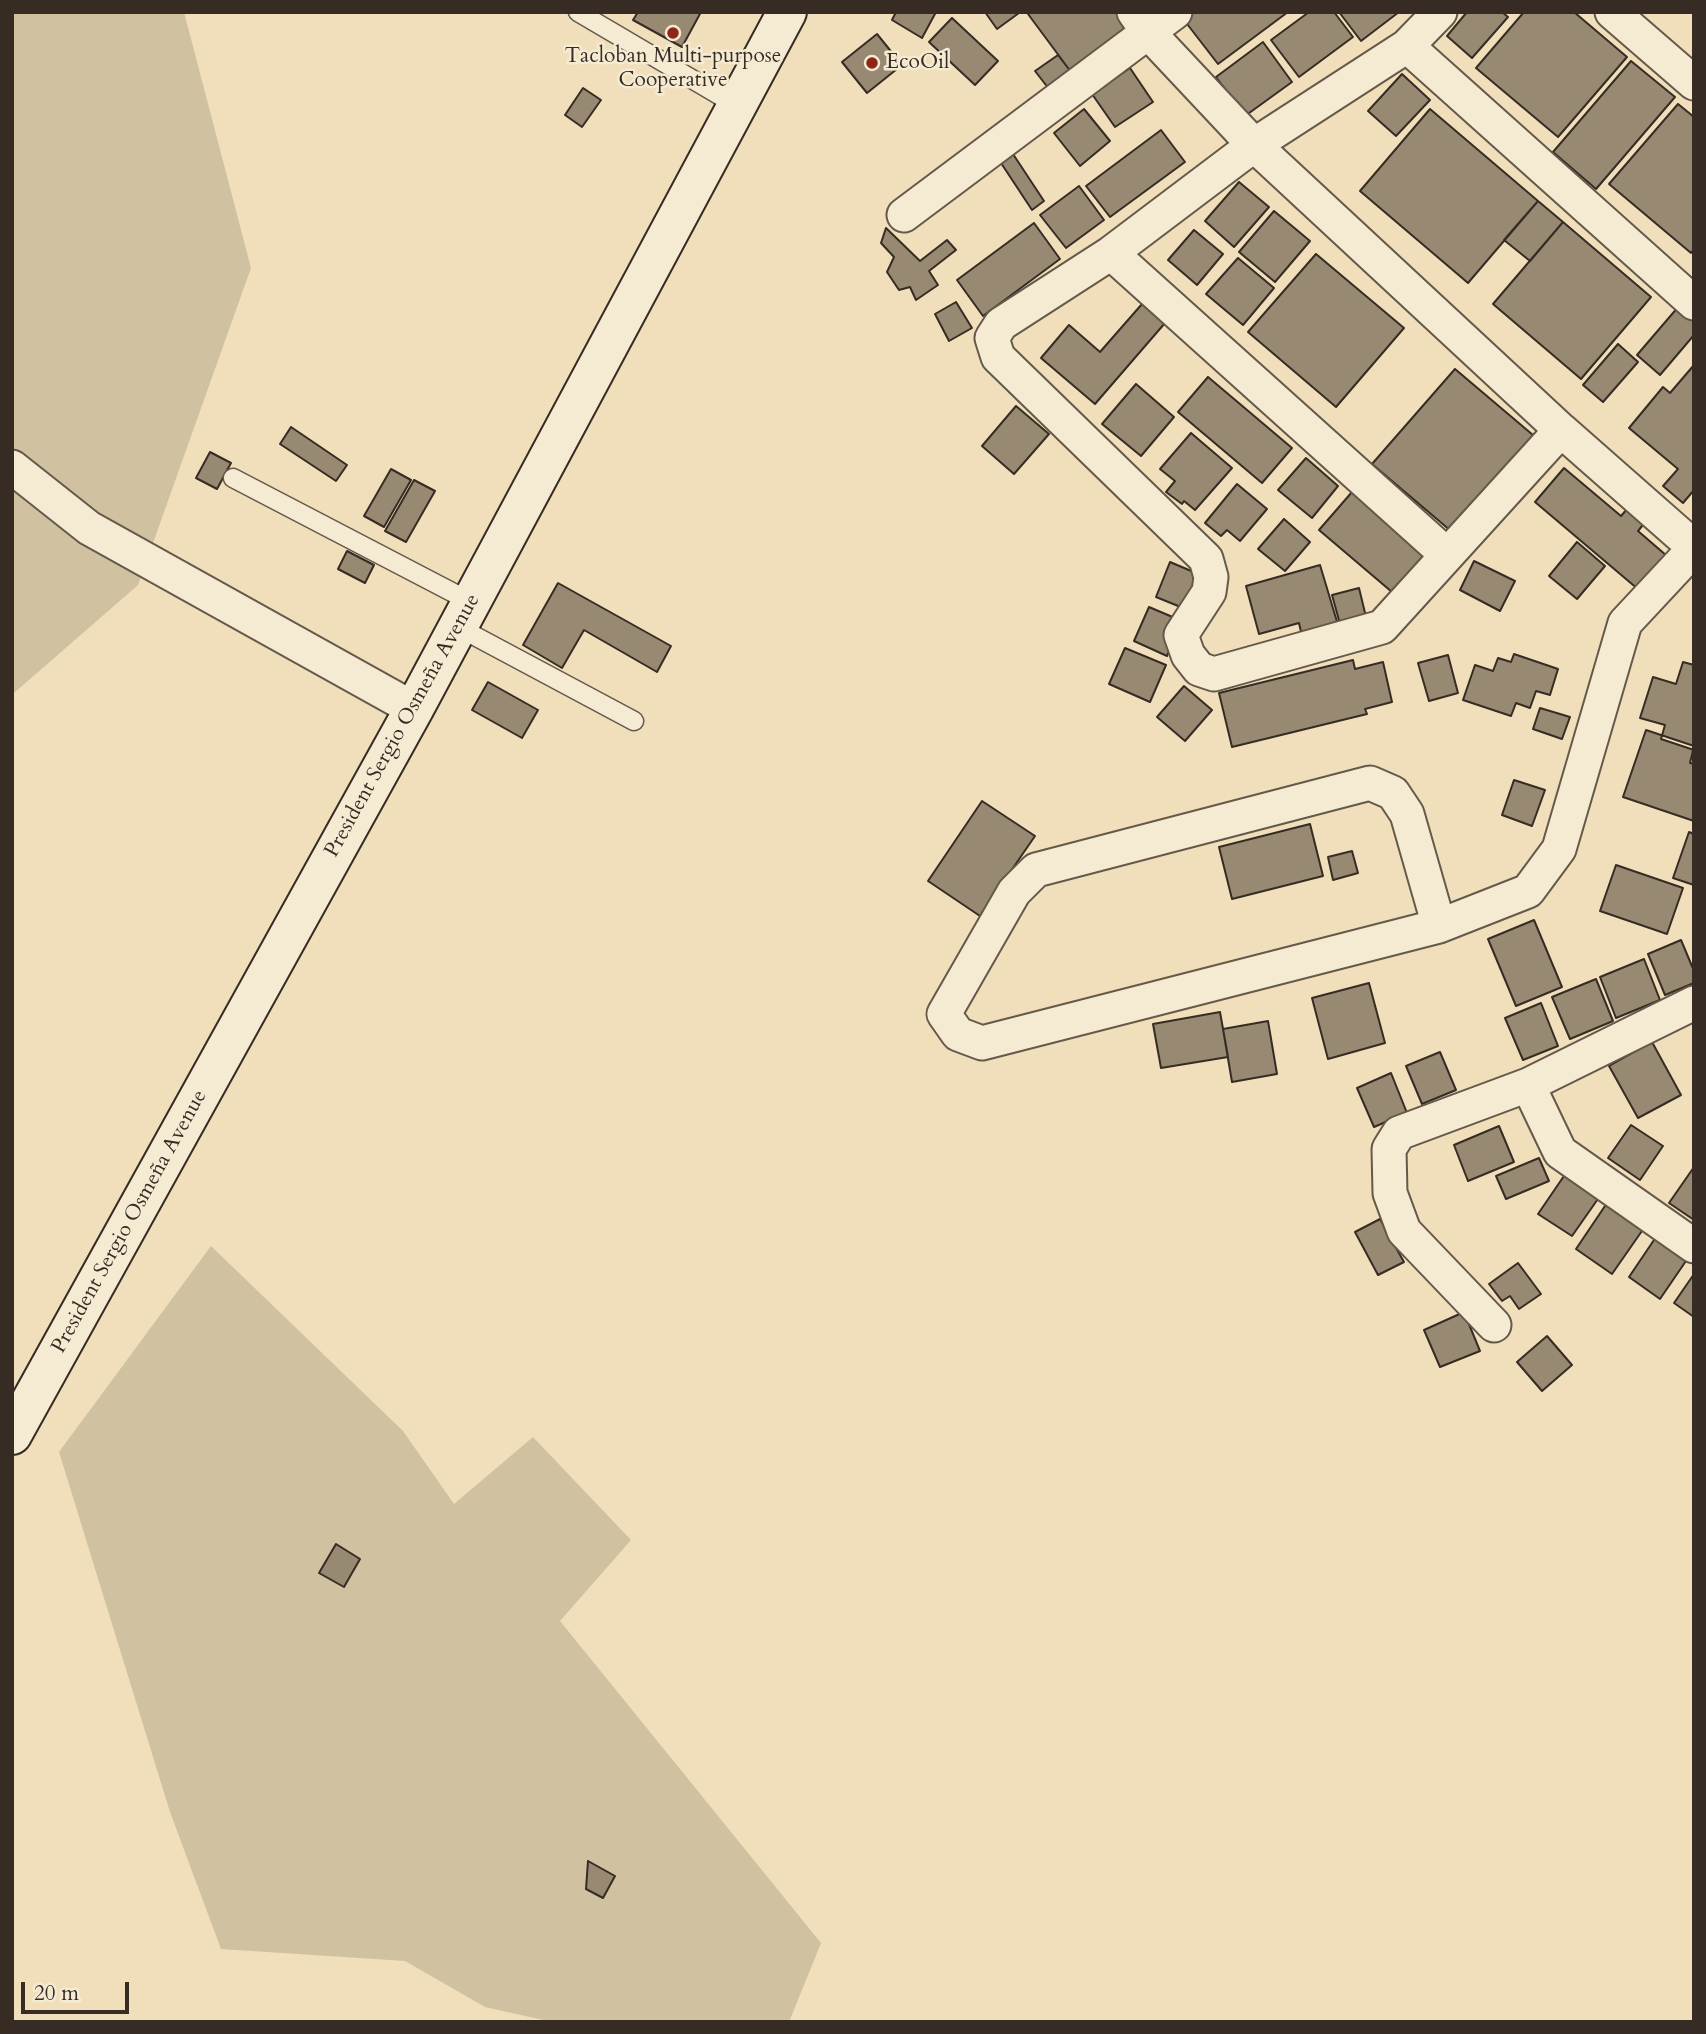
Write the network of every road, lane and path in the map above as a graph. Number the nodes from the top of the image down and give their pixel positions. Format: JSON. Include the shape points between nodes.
{"nodes":[{"id":1,"x":578,"y":12,"type":"edge"},
{"id":2,"x":787,"y":12,"type":"edge"},
{"id":3,"x":1175,"y":12,"type":"edge"},
{"id":4,"x":1440,"y":12,"type":"edge"},
{"id":5,"x":1612,"y":12,"type":"edge"},
{"id":6,"x":1141,"y":22,"type":"edge"},
{"id":7,"x":1407,"y":46,"type":"junction"},
{"id":8,"x":1694,"y":83,"type":"edge"},
{"id":9,"x":736,"y":105,"type":"junction"},
{"id":10,"x":1254,"y":145,"type":"junction"},
{"id":11,"x":904,"y":215,"type":"dead end"},
{"id":12,"x":1111,"y":253,"type":"junction"},
{"id":13,"x":1694,"y":303,"type":"edge"},
{"id":14,"x":1561,"y":430,"type":"junction"},
{"id":15,"x":12,"y":467,"type":"edge"},
{"id":16,"x":233,"y":478,"type":"dead end"},
{"id":17,"x":1694,"y":548,"type":"edge"},
{"id":18,"x":1447,"y":555,"type":"junction"},
{"id":19,"x":464,"y":614,"type":"junction"},
{"id":20,"x":414,"y":709,"type":"junction"},
{"id":21,"x":634,"y":721,"type":"dead end"},
{"id":22,"x":1438,"y":926,"type":"junction"},
{"id":23,"x":1694,"y":1003,"type":"edge"},
{"id":24,"x":1528,"y":1085,"type":"junction"},
{"id":25,"x":1694,"y":1246,"type":"edge"},
{"id":26,"x":1494,"y":1325,"type":"dead end"},
{"id":27,"x":12,"y":1435,"type":"edge"}],
"edges":[{"from":1,"to":9,"type":"lane"},
{"from":2,"to":9,"type":"main road","name":"President Sergio Osmeña Avenue"},
{"from":3,"to":6,"type":"street"},
{"from":4,"to":7,"type":"street"},
{"from":5,"to":8,"type":"street"},
{"from":6,"to":10,"type":"street"},
{"from":6,"to":11,"type":"street"},
{"from":7,"to":10,"type":"street"},
{"from":7,"to":13,"type":"street"},
{"from":9,"to":19,"type":"main road","name":"President Sergio Osmeña Avenue"},
{"from":10,"to":12,"type":"street"},
{"from":10,"to":14,"type":"street"},
{"from":12,"to":18,"type":"street"},
{"from":12,"to":18,"type":"street","via":[[1001,324],[992,338],[998,357],[1206,559],[1209,592],[1181,635],[1199,669],[1214,674],[1382,627]]},
{"from":14,"to":17,"type":"street"},
{"from":14,"to":18,"type":"street"},
{"from":15,"to":20,"type":"street","via":[[89,528]]},
{"from":16,"to":19,"type":"lane"},
{"from":17,"to":22,"type":"street","via":[[1625,623],[1559,849],[1528,891]]},
{"from":19,"to":20,"type":"main road","name":"President Sergio Osmeña Avenue"},
{"from":19,"to":21,"type":"lane"},
{"from":20,"to":27,"type":"main road","name":"President Sergio Osmeña Avenue"},
{"from":22,"to":22,"type":"street","via":[[1407,814],[1393,793],[1370,783],[1036,870],[1014,892],[944,1014],[958,1034],[982,1044]]},
{"from":23,"to":24,"type":"street"},
{"from":24,"to":25,"type":"street","via":[[1560,1152]]},
{"from":24,"to":26,"type":"street","via":[[1399,1133],[1389,1149],[1390,1193],[1404,1231]]}]}
